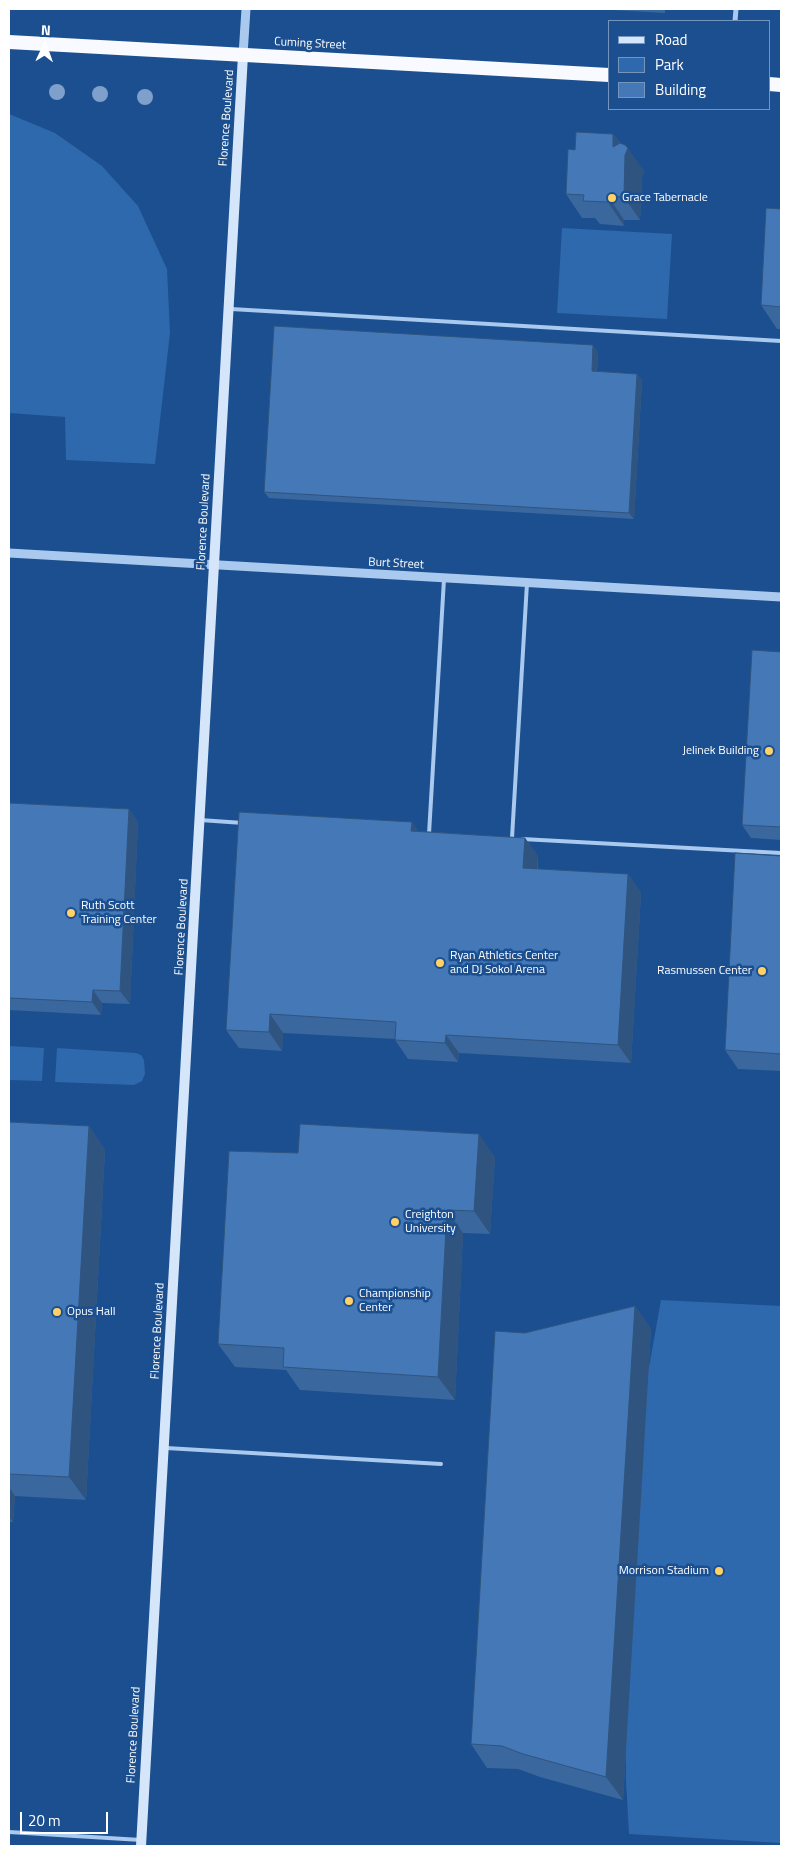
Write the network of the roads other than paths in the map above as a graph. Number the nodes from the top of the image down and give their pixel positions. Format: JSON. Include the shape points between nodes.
{"nodes":[{"id":1,"x":246,"y":9,"type":"edge"},
{"id":2,"x":9,"y":42,"type":"edge"},
{"id":3,"x":244,"y":55,"type":"junction"},
{"id":4,"x":608,"y":75,"type":"edge"},
{"id":5,"x":228,"y":308,"type":"junction"},
{"id":6,"x":781,"y":341,"type":"edge"},
{"id":7,"x":9,"y":553,"type":"edge"},
{"id":8,"x":214,"y":566,"type":"junction"},
{"id":9,"x":444,"y":579,"type":"junction"},
{"id":10,"x":528,"y":584,"type":"junction"},
{"id":11,"x":781,"y":597,"type":"edge"},
{"id":12,"x":200,"y":820,"type":"junction"},
{"id":13,"x":250,"y":823,"type":"edge"},
{"id":14,"x":419,"y":833,"type":"edge"},
{"id":15,"x":429,"y":834,"type":"junction"},
{"id":16,"x":438,"y":834,"type":"edge"},
{"id":17,"x":503,"y":838,"type":"edge"},
{"id":18,"x":512,"y":838,"type":"junction"},
{"id":19,"x":781,"y":853,"type":"edge"},
{"id":20,"x":164,"y":1448,"type":"junction"},
{"id":21,"x":441,"y":1464,"type":"dead end"},
{"id":22,"x":9,"y":1832,"type":"edge"},
{"id":23,"x":141,"y":1843,"type":"edge"}],
"edges":[{"from":1,"to":3,"type":"street","name":"Florence Boulevard"},
{"from":2,"to":3,"type":"highway","name":"Cuming Street"},
{"from":3,"to":4,"type":"highway","name":"Cuming Street"},
{"from":3,"to":5,"type":"main road","name":"Florence Boulevard"},
{"from":5,"to":6,"type":"lane"},
{"from":5,"to":8,"type":"main road","name":"Florence Boulevard"},
{"from":7,"to":8,"type":"street","name":"Burt Street"},
{"from":8,"to":9,"type":"street","name":"Burt Street"},
{"from":8,"to":12,"type":"main road","name":"Florence Boulevard"},
{"from":9,"to":10,"type":"street","name":"Burt Street"},
{"from":9,"to":15,"type":"lane"},
{"from":10,"to":11,"type":"street","name":"Burt Street"},
{"from":10,"to":18,"type":"lane"},
{"from":12,"to":13,"type":"lane"},
{"from":12,"to":20,"type":"main road","name":"Florence Boulevard"},
{"from":14,"to":15,"type":"lane"},
{"from":15,"to":16,"type":"lane"},
{"from":17,"to":18,"type":"lane"},
{"from":18,"to":19,"type":"lane"},
{"from":20,"to":21,"type":"lane"},
{"from":20,"to":23,"type":"main road","name":"Florence Boulevard"},
{"from":22,"to":23,"type":"lane"}]}
